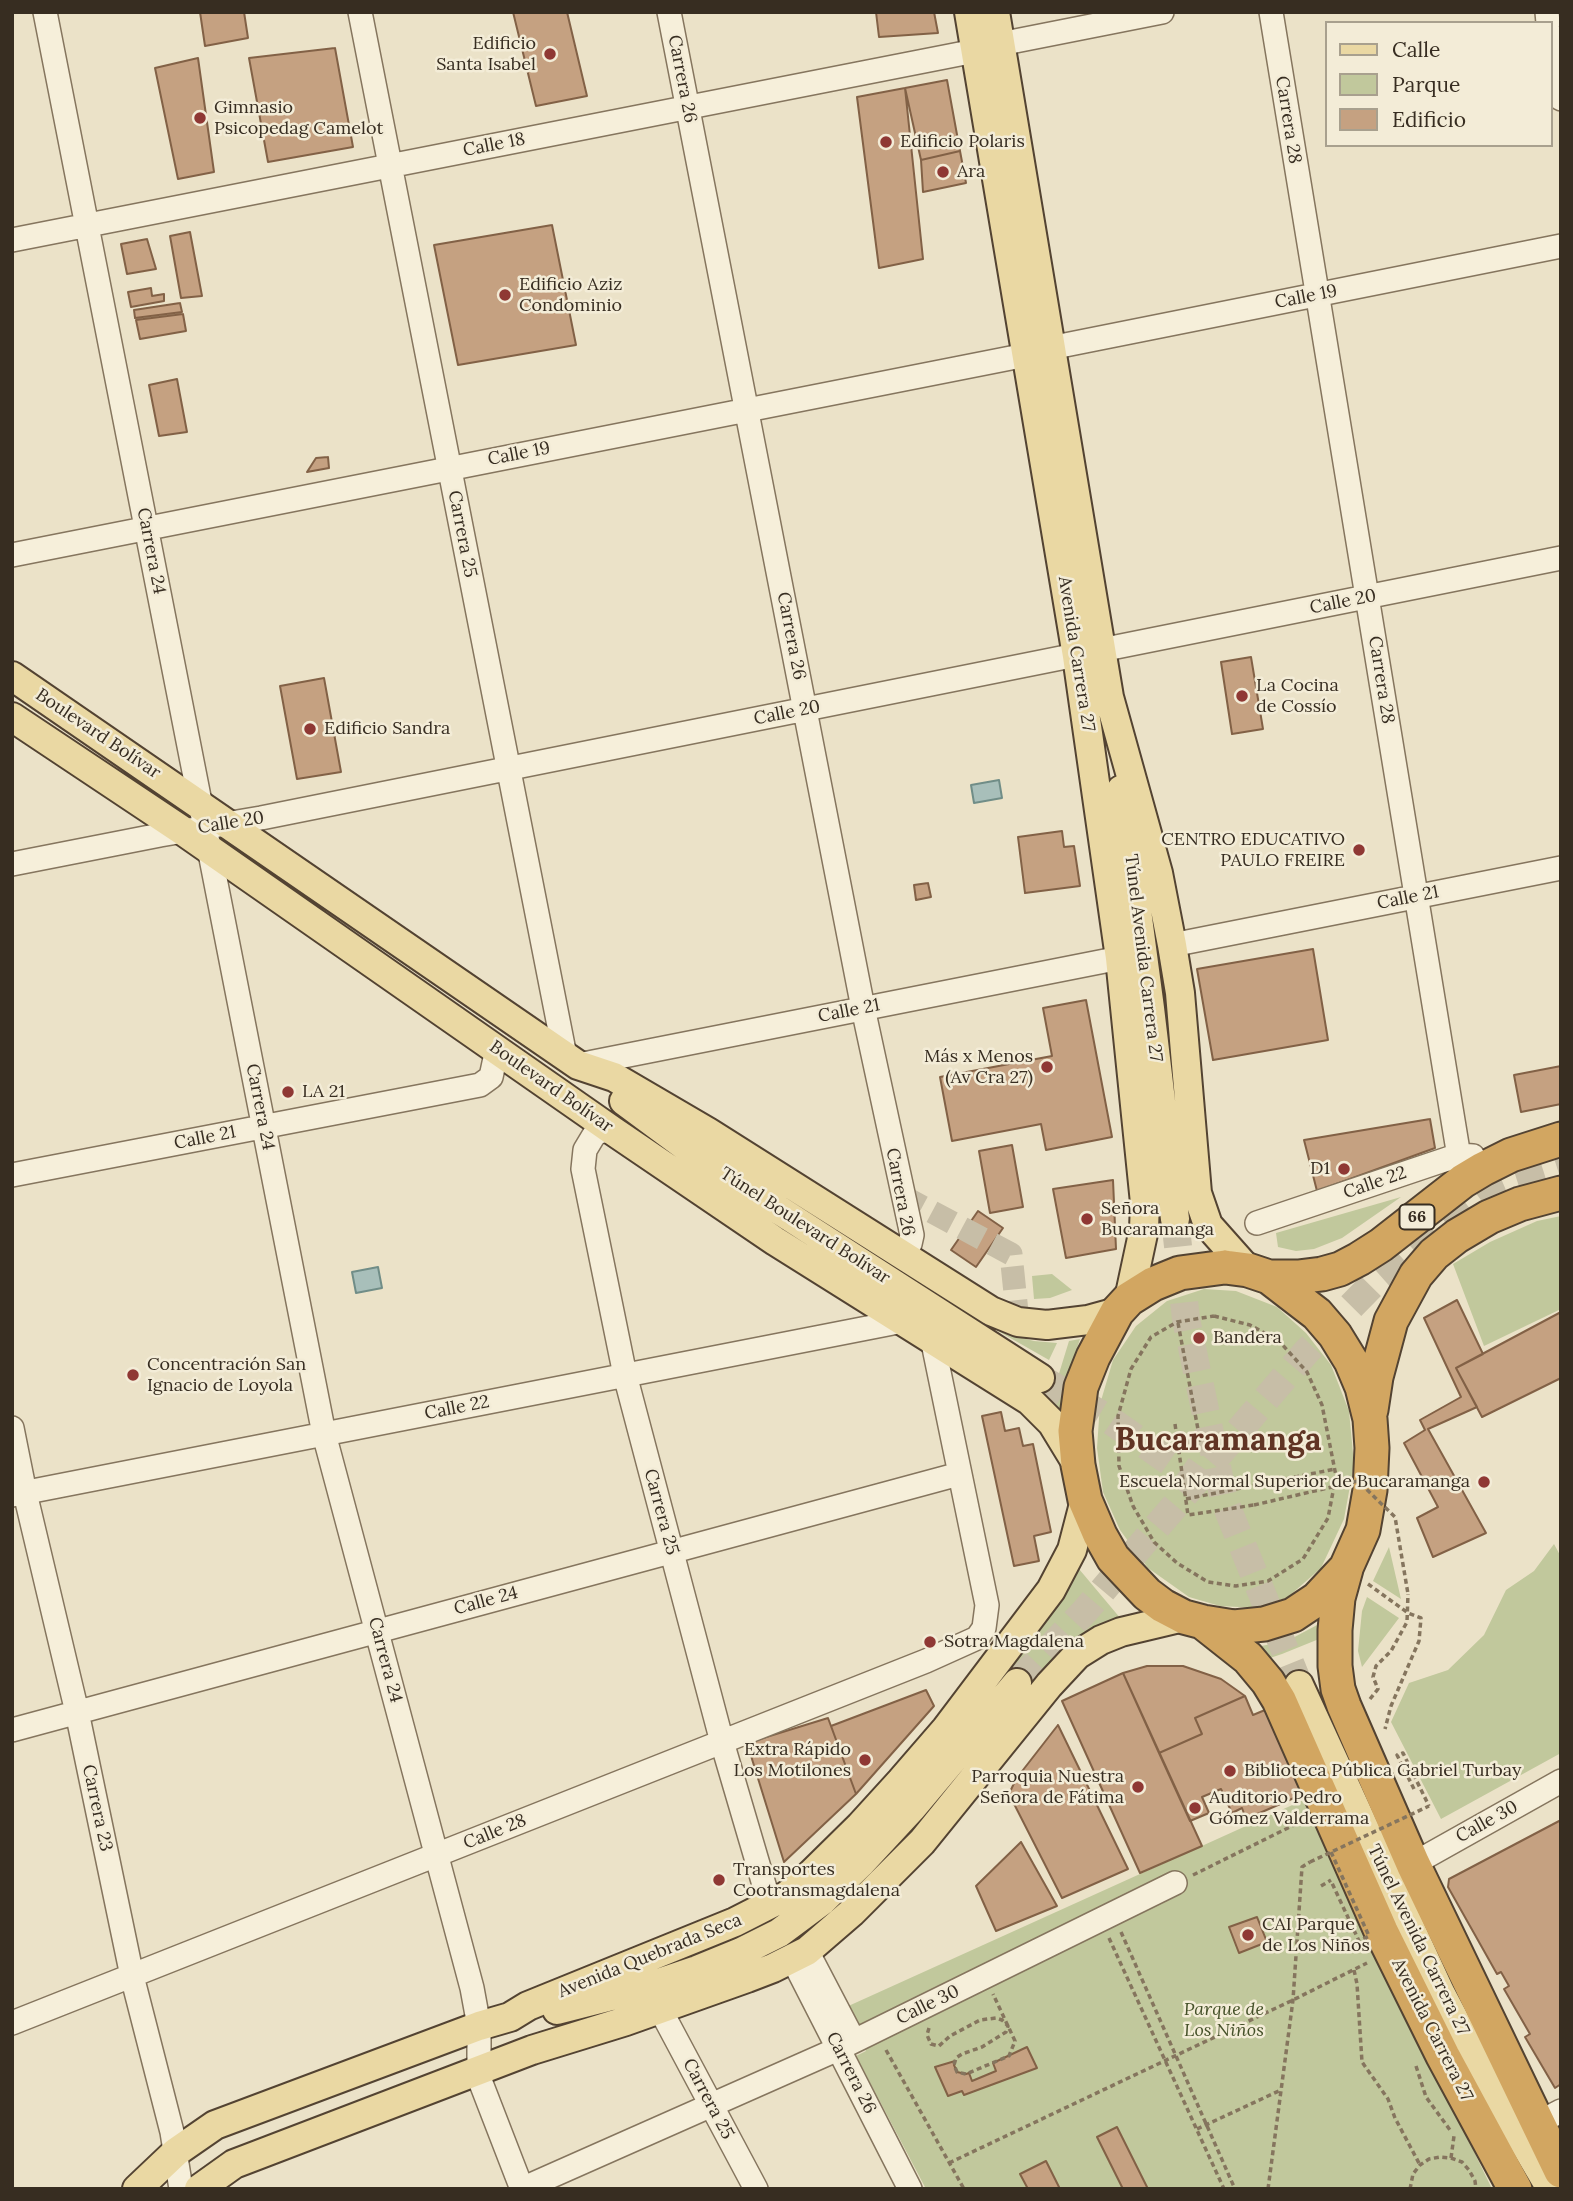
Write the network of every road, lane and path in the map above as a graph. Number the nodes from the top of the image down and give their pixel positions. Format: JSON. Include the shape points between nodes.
{"nodes":[{"id":1,"x":45,"y":12,"type":"edge"},
{"id":2,"x":360,"y":12,"type":"edge"},
{"id":3,"x":669,"y":12,"type":"edge"},
{"id":4,"x":969,"y":12,"type":"edge"},
{"id":5,"x":995,"y":12,"type":"edge"},
{"id":6,"x":1162,"y":12,"type":"edge"},
{"id":7,"x":1271,"y":12,"type":"edge"},
{"id":8,"x":1552,"y":46,"type":"edge"},
{"id":9,"x":988,"y":48,"type":"junction"},
{"id":10,"x":1561,"y":99,"type":"edge"},
{"id":11,"x":687,"y":107,"type":"junction"},
{"id":12,"x":390,"y":166,"type":"junction"},
{"id":13,"x":87,"y":225,"type":"junction"},
{"id":14,"x":12,"y":240,"type":"edge"},
{"id":15,"x":1561,"y":246,"type":"edge"},
{"id":16,"x":1317,"y":294,"type":"junction"},
{"id":17,"x":1038,"y":351,"type":"junction"},
{"id":18,"x":746,"y":410,"type":"junction"},
{"id":19,"x":449,"y":468,"type":"junction"},
{"id":20,"x":147,"y":528,"type":"junction"},
{"id":21,"x":12,"y":555,"type":"edge"},
{"id":22,"x":1561,"y":558,"type":"edge"},
{"id":23,"x":1367,"y":597,"type":"junction"},
{"id":24,"x":1089,"y":654,"type":"junction"},
{"id":25,"x":12,"y":676,"type":"edge"},
{"id":26,"x":1108,"y":697,"type":"junction"},
{"id":27,"x":805,"y":709,"type":"junction"},
{"id":28,"x":12,"y":718,"type":"edge"},
{"id":29,"x":508,"y":767,"type":"junction"},
{"id":30,"x":205,"y":827,"type":"junction"},
{"id":31,"x":12,"y":864,"type":"edge"},
{"id":32,"x":1561,"y":868,"type":"edge"},
{"id":33,"x":1416,"y":897,"type":"junction"},
{"id":34,"x":1172,"y":946,"type":"junction"},
{"id":35,"x":1119,"y":958,"type":"junction"},
{"id":36,"x":863,"y":1008,"type":"junction"},
{"id":37,"x":497,"y":1049,"type":"junction"},
{"id":38,"x":571,"y":1060,"type":"junction"},
{"id":39,"x":264,"y":1126,"type":"junction"},
{"id":40,"x":613,"y":1131,"type":"junction"},
{"id":41,"x":1561,"y":1139,"type":"edge"},
{"id":42,"x":1461,"y":1168,"type":"junction"},
{"id":43,"x":12,"y":1175,"type":"edge"},
{"id":44,"x":1561,"y":1193,"type":"edge"},
{"id":45,"x":1175,"y":1219,"type":"tunnel mouth"},
{"id":46,"x":1257,"y":1223,"type":"dead end"},
{"id":47,"x":900,"y":1255,"type":"junction"},
{"id":48,"x":1258,"y":1274,"type":"junction"},
{"id":49,"x":1123,"y":1306,"type":"junction"},
{"id":50,"x":902,"y":1321,"type":"junction"},
{"id":51,"x":1177,"y":1322,"type":"junction"},
{"id":52,"x":932,"y":1338,"type":"junction"},
{"id":53,"x":625,"y":1375,"type":"junction"},
{"id":54,"x":1040,"y":1378,"type":"tunnel mouth"},
{"id":55,"x":1370,"y":1419,"type":"junction"},
{"id":56,"x":1175,"y":1424,"type":"dead end"},
{"id":57,"x":12,"y":1428,"type":"edge"},
{"id":58,"x":324,"y":1434,"type":"junction"},
{"id":59,"x":1178,"y":1444,"type":"junction"},
{"id":60,"x":1078,"y":1465,"type":"junction"},
{"id":61,"x":1335,"y":1469,"type":"junction"},
{"id":62,"x":959,"y":1474,"type":"junction"},
{"id":63,"x":19,"y":1494,"type":"edge"},
{"id":64,"x":1186,"y":1499,"type":"junction"},
{"id":65,"x":1085,"y":1500,"type":"junction"},
{"id":66,"x":672,"y":1551,"type":"junction"},
{"id":67,"x":1356,"y":1576,"type":"junction"},
{"id":68,"x":1408,"y":1612,"type":"junction"},
{"id":69,"x":1193,"y":1620,"type":"junction"},
{"id":70,"x":377,"y":1631,"type":"junction"},
{"id":71,"x":1017,"y":1683,"type":"tunnel mouth"},
{"id":72,"x":1299,"y":1685,"type":"tunnel mouth"},
{"id":73,"x":1362,"y":1709,"type":"dead end"},
{"id":74,"x":78,"y":1712,"type":"junction"},
{"id":75,"x":12,"y":1730,"type":"edge"},
{"id":76,"x":1384,"y":1732,"type":"dead end"},
{"id":77,"x":722,"y":1742,"type":"junction"},
{"id":78,"x":1561,"y":1781,"type":"edge"},
{"id":79,"x":1414,"y":1788,"type":"dead end"},
{"id":80,"x":1328,"y":1808,"type":"junction"},
{"id":81,"x":1331,"y":1852,"type":"junction"},
{"id":82,"x":437,"y":1855,"type":"junction"},
{"id":83,"x":1413,"y":1864,"type":"junction"},
{"id":84,"x":1331,"y":1881,"type":"dead end"},
{"id":85,"x":1175,"y":1884,"type":"joint"},
{"id":86,"x":770,"y":1905,"type":"junction"},
{"id":87,"x":1107,"y":1917,"type":"junction"},
{"id":88,"x":799,"y":1954,"type":"junction"},
{"id":89,"x":1372,"y":1961,"type":"dead end"},
{"id":90,"x":1354,"y":1970,"type":"junction"},
{"id":91,"x":132,"y":1976,"type":"junction"},
{"id":92,"x":985,"y":1977,"type":"junction"},
{"id":93,"x":1293,"y":2000,"type":"junction"},
{"id":94,"x":660,"y":2009,"type":"junction"},
{"id":95,"x":510,"y":2017,"type":"junction"},
{"id":96,"x":931,"y":2022,"type":"dead end"},
{"id":97,"x":12,"y":2024,"type":"edge"},
{"id":98,"x":479,"y":2026,"type":"junction"},
{"id":99,"x":1008,"y":2026,"type":"junction"},
{"id":100,"x":856,"y":2040,"type":"junction"},
{"id":101,"x":1177,"y":2055,"type":"junction"},
{"id":102,"x":1165,"y":2060,"type":"junction"},
{"id":103,"x":479,"y":2070,"type":"junction"},
{"id":104,"x":1281,"y":2090,"type":"junction"},
{"id":105,"x":711,"y":2105,"type":"junction"},
{"id":106,"x":1549,"y":2117,"type":"edge"},
{"id":107,"x":1207,"y":2124,"type":"junction"},
{"id":108,"x":1197,"y":2129,"type":"junction"},
{"id":109,"x":176,"y":2152,"type":"junction"},
{"id":110,"x":949,"y":2163,"type":"junction"},
{"id":111,"x":1420,"y":2165,"type":"junction"},
{"id":112,"x":1561,"y":2171,"type":"edge"},
{"id":113,"x":137,"y":2189,"type":"edge"},
{"id":114,"x":181,"y":2189,"type":"edge"},
{"id":115,"x":199,"y":2189,"type":"edge"},
{"id":116,"x":522,"y":2189,"type":"edge"},
{"id":117,"x":756,"y":2189,"type":"edge"},
{"id":118,"x":910,"y":2189,"type":"edge"},
{"id":119,"x":964,"y":2189,"type":"edge"},
{"id":120,"x":1224,"y":2189,"type":"edge"},
{"id":121,"x":1235,"y":2189,"type":"edge"},
{"id":122,"x":1268,"y":2189,"type":"edge"},
{"id":123,"x":1410,"y":2189,"type":"edge"},
{"id":124,"x":1476,"y":2189,"type":"edge"},
{"id":125,"x":1516,"y":2189,"type":"edge"},
{"id":126,"x":1551,"y":2189,"type":"edge"}],
"edges":[{"from":1,"to":13,"type":"street","name":"Carrera 24"},
{"from":2,"to":12,"type":"street","name":"Carrera 25"},
{"from":3,"to":11,"type":"street","name":"Carrera 26"},
{"from":4,"to":9,"type":"main road","name":"Avenida Carrera 27"},
{"from":5,"to":9,"type":"main road","name":"Avenida Carrera 27"},
{"from":6,"to":9,"type":"street","name":"Calle 18"},
{"from":7,"to":16,"type":"street","name":"Carrera 28"},
{"from":8,"to":10,"type":"street"},
{"from":9,"to":11,"type":"street","name":"Calle 18"},
{"from":9,"to":17,"type":"main road","name":"Avenida Carrera 27"},
{"from":11,"to":12,"type":"street","name":"Calle 18"},
{"from":11,"to":18,"type":"street","name":"Carrera 26"},
{"from":12,"to":13,"type":"street","name":"Calle 18"},
{"from":12,"to":19,"type":"street","name":"Carrera 25"},
{"from":13,"to":14,"type":"street","name":"Calle 18"},
{"from":13,"to":20,"type":"street","name":"Carrera 24"},
{"from":15,"to":16,"type":"street","name":"Calle 19"},
{"from":16,"to":17,"type":"street","name":"Calle 19"},
{"from":16,"to":23,"type":"street","name":"Carrera 28"},
{"from":17,"to":18,"type":"street","name":"Calle 19"},
{"from":17,"to":24,"type":"main road","name":"Avenida Carrera 27"},
{"from":18,"to":19,"type":"street","name":"Calle 19"},
{"from":18,"to":27,"type":"street","name":"Carrera 26"},
{"from":19,"to":20,"type":"street","name":"Calle 19"},
{"from":19,"to":29,"type":"street","name":"Carrera 25"},
{"from":20,"to":21,"type":"street","name":"Calle 19"},
{"from":20,"to":30,"type":"street","name":"Carrera 24"},
{"from":22,"to":23,"type":"street","name":"Calle 20"},
{"from":23,"to":24,"type":"street","name":"Calle 20"},
{"from":23,"to":33,"type":"street","name":"Carrera 28"},
{"from":24,"to":26,"type":"main road","name":"Avenida Carrera 27"},
{"from":24,"to":27,"type":"street","name":"Calle 20"},
{"from":24,"to":35,"type":"main road","name":"Avenida Carrera 27"},
{"from":25,"to":30,"type":"main road","name":"Boulevard Bolívar"},
{"from":26,"to":34,"type":"main road","name":"Avenida Carrera 27","via":[[1158,873]]},
{"from":26,"to":45,"type":"main road","name":"Túnel Avenida Carrera 27"},
{"from":27,"to":29,"type":"street","name":"Calle 20"},
{"from":27,"to":36,"type":"street","name":"Carrera 26"},
{"from":28,"to":30,"type":"main road","name":"Boulevard Bolívar"},
{"from":29,"to":30,"type":"street","name":"Calle 20"},
{"from":29,"to":38,"type":"street","name":"Carrera 25"},
{"from":30,"to":31,"type":"street","name":"Calle 20"},
{"from":30,"to":37,"type":"main road","name":"Boulevard Bolívar"},
{"from":30,"to":38,"type":"main road","name":"Boulevard Bolívar"},
{"from":30,"to":39,"type":"street","name":"Carrera 24"},
{"from":32,"to":33,"type":"street","name":"Calle 21"},
{"from":33,"to":34,"type":"street","name":"Calle 21"},
{"from":33,"to":42,"type":"street","name":"Carrera 28"},
{"from":34,"to":48,"type":"main road","name":"Avenida Carrera 27","via":[[1199,1202],[1208,1225]]},
{"from":35,"to":36,"type":"street","name":"Calle 21"},
{"from":35,"to":49,"type":"main road","name":"Avenida Carrera 27","via":[[1145,1203],[1144,1229]]},
{"from":36,"to":38,"type":"street","name":"Calle 21"},
{"from":36,"to":47,"type":"street","name":"Carrera 26","via":[[912,1235]]},
{"from":37,"to":39,"type":"street","name":"Calle 21","via":[[491,1077],[480,1084]]},
{"from":37,"to":40,"type":"main road","name":"Boulevard Bolívar"},
{"from":38,"to":47,"type":"main road","name":"Boulevard Bolívar","via":[[614,1077],[680,1115]]},
{"from":38,"to":54,"type":"main road","name":"Túnel Boulevard Bolívar","via":[[720,1172]]},
{"from":39,"to":43,"type":"street","name":"Calle 21"},
{"from":39,"to":58,"type":"street","name":"Carrera 24"},
{"from":40,"to":50,"type":"main road","name":"Boulevard Bolívar"},
{"from":40,"to":53,"type":"street","name":"Carrera 25","via":[[594,1135],[585,1150],[583,1170]]},
{"from":41,"to":42,"type":"highway","number":"66","via":[[1494,1163]]},
{"from":42,"to":46,"type":"street","name":"Calle 22"},
{"from":42,"to":48,"type":"highway","number":"66","via":[[1381,1245],[1340,1269],[1322,1274]]},
{"from":44,"to":55,"type":"highway","number":"66","via":[[1489,1217],[1434,1254],[1416,1275],[1383,1346]]},
{"from":47,"to":49,"type":"main road","name":"Boulevard Bolívar","via":[[991,1311],[1018,1322],[1047,1325],[1088,1320]]},
{"from":48,"to":49,"type":"highway","via":[[1225,1266],[1180,1273],[1153,1284]]},
{"from":48,"to":55,"type":"highway","via":[[1317,1314],[1335,1335],[1352,1361]]},
{"from":49,"to":60,"type":"highway","name":"Avenida Carrera 27","via":[[1105,1332],[1081,1387]]},
{"from":50,"to":52,"type":"main road","name":"Boulevard Bolívar"},
{"from":50,"to":53,"type":"street","name":"Calle 22"},
{"from":51,"to":59,"type":"path","via":[[1200,1440]]},
{"from":51,"to":61,"type":"path","via":[[1214,1316],[1250,1325],[1279,1340],[1307,1372],[1322,1405]]},
{"from":51,"to":61,"type":"path","via":[[1151,1337],[1131,1369],[1118,1416],[1119,1466],[1133,1506],[1154,1542],[1208,1582],[1236,1586],[1268,1581],[1303,1559],[1328,1518]]},
{"from":52,"to":60,"type":"main road","name":"Boulevard Bolívar","via":[[1039,1408]]},
{"from":52,"to":62,"type":"street"},
{"from":53,"to":58,"type":"street","name":"Calle 22"},
{"from":53,"to":66,"type":"street","name":"Carrera 25"},
{"from":55,"to":67,"type":"highway","via":[[1370,1490]]},
{"from":56,"to":59,"type":"path"},
{"from":57,"to":63,"type":"street","name":"Carrera 23"},
{"from":58,"to":63,"type":"street","name":"Calle 22"},
{"from":58,"to":70,"type":"street","name":"Carrera 24"},
{"from":59,"to":64,"type":"path"},
{"from":60,"to":65,"type":"highway","name":"Avenida Carrera 27"},
{"from":61,"to":64,"type":"path"},
{"from":62,"to":66,"type":"street","name":"Calle 24"},
{"from":62,"to":77,"type":"street","name":"Calle 28","via":[[987,1605],[984,1628],[977,1639]]},
{"from":63,"to":74,"type":"street","name":"Carrera 23"},
{"from":64,"to":68,"type":"path","bridge":true,"via":[[1188,1515],[1358,1481],[1395,1517]]},
{"from":65,"to":69,"type":"highway","name":"Avenida Carrera 27","via":[[1100,1535],[1127,1575],[1163,1606]]},
{"from":65,"to":86,"type":"main road","name":"Avenida Quebrada Seca","via":[[1072,1550],[1051,1590],[946,1729],[860,1826],[799,1887]]},
{"from":66,"to":70,"type":"street","name":"Calle 24"},
{"from":66,"to":77,"type":"street","name":"Carrera 25"},
{"from":67,"to":68,"type":"path"},
{"from":67,"to":69,"type":"highway","via":[[1293,1615],[1264,1624],[1234,1627]]},
{"from":67,"to":83,"type":"highway","via":[[1338,1598],[1338,1689]]},
{"from":68,"to":73,"type":"path","via":[[1391,1651],[1376,1666],[1373,1677],[1378,1689]]},
{"from":68,"to":76,"type":"path","via":[[1421,1618],[1419,1641]]},
{"from":69,"to":80,"type":"highway","name":"Avenida Carrera 27","via":[[1232,1643],[1268,1682]]},
{"from":69,"to":88,"type":"main road","via":[[1121,1632],[1077,1655],[922,1842],[851,1913]]},
{"from":70,"to":74,"type":"street","name":"Calle 24"},
{"from":70,"to":82,"type":"street","name":"Carrera 24"},
{"from":71,"to":95,"type":"main road","via":[[861,1863],[822,1901],[779,1933],[647,1987],[563,2009]]},
{"from":72,"to":126,"type":"main road","name":"Túnel Avenida Carrera 27","via":[[1440,1992]]},
{"from":74,"to":75,"type":"street","name":"Calle 24"},
{"from":74,"to":91,"type":"street","name":"Carrera 23"},
{"from":77,"to":82,"type":"street","name":"Calle 28"},
{"from":77,"to":86,"type":"street","name":"Carrera 25"},
{"from":78,"to":83,"type":"street","name":"Calle 30"},
{"from":79,"to":81,"type":"path","bridge":true,"via":[[1397,1755],[1403,1753],[1429,1806]]},
{"from":80,"to":85,"type":"path"},
{"from":80,"to":125,"type":"highway","name":"Avenida Carrera 27","via":[[1419,2009]]},
{"from":81,"to":84,"type":"path","bridge":true,"via":[[1369,1936],[1359,1941]]},
{"from":81,"to":93,"type":"path","bridge":true,"via":[[1303,1867]]},
{"from":82,"to":91,"type":"street","name":"Calle 28"},
{"from":82,"to":98,"type":"street","name":"Carrera 24"},
{"from":83,"to":106,"type":"highway"},
{"from":85,"to":87,"type":"street","name":"Calle 30"},
{"from":86,"to":95,"type":"main road","name":"Avenida Quebrada Seca"},
{"from":87,"to":92,"type":"street","name":"Calle 30"},
{"from":87,"to":101,"type":"path"},
{"from":87,"to":102,"type":"path"},
{"from":88,"to":94,"type":"main road"},
{"from":88,"to":100,"type":"street","name":"Carrera 26"},
{"from":89,"to":90,"type":"path"},
{"from":90,"to":93,"type":"path"},
{"from":90,"to":111,"type":"path","via":[[1363,2062],[1388,2099]]},
{"from":91,"to":97,"type":"street","name":"Calle 28"},
{"from":91,"to":109,"type":"street","name":"Carrera 23"},
{"from":92,"to":99,"type":"path"},
{"from":92,"to":100,"type":"street","name":"Calle 30"},
{"from":93,"to":101,"type":"path"},
{"from":93,"to":104,"type":"path"},
{"from":94,"to":103,"type":"main road"},
{"from":94,"to":105,"type":"street","name":"Carrera 25"},
{"from":95,"to":98,"type":"main road","name":"Avenida Quebrada Seca"},
{"from":96,"to":99,"type":"path","via":[[927,2035],[931,2044],[939,2046],[980,2020],[996,2018]]},
{"from":98,"to":103,"type":"street","name":"Carrera 24"},
{"from":98,"to":109,"type":"main road","name":"Avenida Quebrada Seca","via":[[215,2125]]},
{"from":99,"to":99,"type":"path","via":[[1016,2041],[1009,2056],[966,2074],[957,2072],[956,2058],[982,2047]]},
{"from":100,"to":105,"type":"street","name":"Calle 30"},
{"from":100,"to":110,"type":"path"},
{"from":100,"to":118,"type":"street","name":"Carrera 26"},
{"from":101,"to":102,"type":"path"},
{"from":101,"to":107,"type":"path"},
{"from":102,"to":108,"type":"path"},
{"from":102,"to":110,"type":"path"},
{"from":103,"to":115,"type":"main road","via":[[234,2164]]},
{"from":103,"to":116,"type":"street","name":"Carrera 24"},
{"from":104,"to":107,"type":"path"},
{"from":104,"to":122,"type":"path"},
{"from":105,"to":116,"type":"street","name":"Calle 30"},
{"from":105,"to":117,"type":"street","name":"Carrera 25"},
{"from":106,"to":112,"type":"highway"},
{"from":107,"to":108,"type":"path"},
{"from":107,"to":121,"type":"path"},
{"from":108,"to":120,"type":"path"},
{"from":109,"to":113,"type":"main road","name":"Avenida Quebrada Seca"},
{"from":109,"to":114,"type":"street","name":"Carrera 23"},
{"from":110,"to":119,"type":"path"},
{"from":111,"to":123,"type":"path"},
{"from":111,"to":124,"type":"path","via":[[1440,2157],[1462,2162]]}]}
